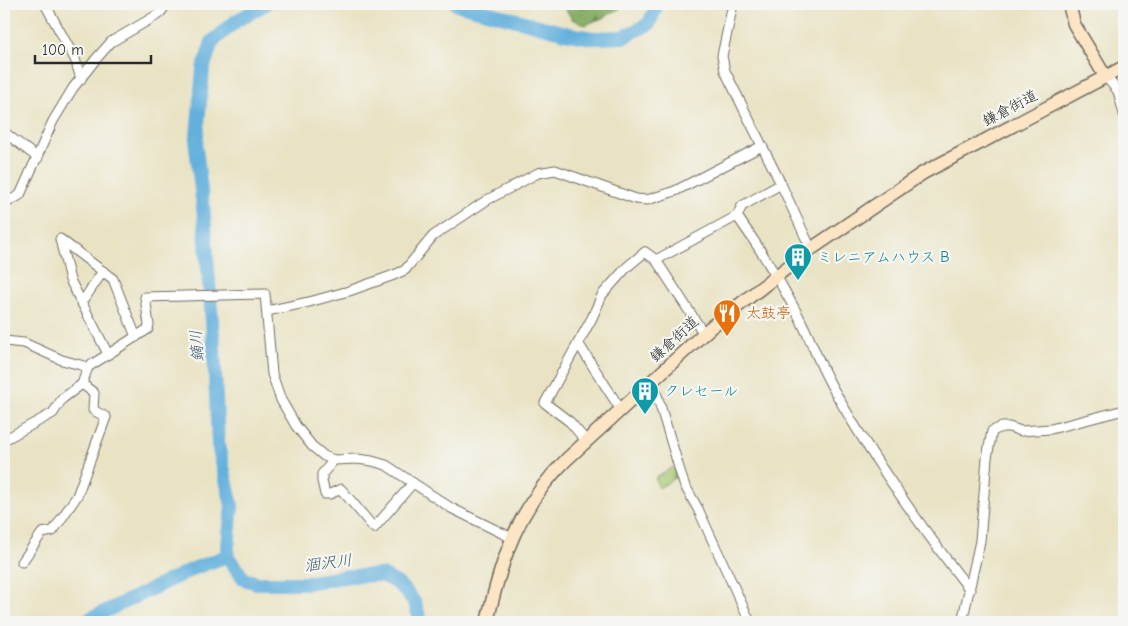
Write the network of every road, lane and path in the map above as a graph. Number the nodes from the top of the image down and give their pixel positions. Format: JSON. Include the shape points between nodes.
{"nodes":[{"id":1,"x":45,"y":4,"type":"edge"},
{"id":2,"x":167,"y":4,"type":"edge"},
{"id":3,"x":733,"y":4,"type":"edge"},
{"id":4,"x":1069,"y":4,"type":"edge"},
{"id":5,"x":1124,"y":67,"type":"edge"},
{"id":6,"x":1105,"y":76,"type":"junction"},
{"id":7,"x":81,"y":79,"type":"junction"},
{"id":8,"x":1124,"y":114,"type":"edge"},
{"id":9,"x":4,"y":132,"type":"edge"},
{"id":10,"x":762,"y":146,"type":"junction"},
{"id":11,"x":38,"y":158,"type":"junction"},
{"id":12,"x":781,"y":184,"type":"junction"},
{"id":13,"x":4,"y":204,"type":"edge"},
{"id":14,"x":737,"y":216,"type":"junction"},
{"id":15,"x":811,"y":249,"type":"junction"},
{"id":16,"x":656,"y":260,"type":"junction"},
{"id":17,"x":103,"y":272,"type":"junction"},
{"id":18,"x":777,"y":275,"type":"junction"},
{"id":19,"x":79,"y":299,"type":"junction"},
{"id":20,"x":267,"y":310,"type":"junction"},
{"id":21,"x":704,"y":334,"type":"junction"},
{"id":22,"x":136,"y":337,"type":"junction"},
{"id":23,"x":4,"y":341,"type":"edge"},
{"id":24,"x":578,"y":343,"type":"junction"},
{"id":25,"x":108,"y":354,"type":"junction"},
{"id":26,"x":88,"y":366,"type":"junction"},
{"id":27,"x":653,"y":382,"type":"junction"},
{"id":28,"x":82,"y":384,"type":"junction"},
{"id":29,"x":622,"y":410,"type":"junction"},
{"id":30,"x":1124,"y":410,"type":"edge"},
{"id":31,"x":4,"y":440,"type":"edge"},
{"id":32,"x":586,"y":442,"type":"junction"},
{"id":33,"x":334,"y":460,"type":"junction"},
{"id":34,"x":414,"y":483,"type":"junction"},
{"id":35,"x":512,"y":538,"type":"junction"},
{"id":36,"x":22,"y":562,"type":"dead end"},
{"id":37,"x":970,"y":590,"type":"junction"},
{"id":38,"x":488,"y":622,"type":"edge"},
{"id":39,"x":750,"y":622,"type":"edge"},
{"id":40,"x":962,"y":622,"type":"edge"}],
"edges":[{"from":1,"to":7,"type":"street","via":[[75,59]]},
{"from":2,"to":7,"type":"street","via":[[159,14],[111,42]]},
{"from":3,"to":10,"type":"street","via":[[722,56],[724,71]]},
{"from":4,"to":6,"type":"street","via":[[1074,24]]},
{"from":5,"to":6,"type":"street","name":"鎌倉街道"},
{"from":6,"to":8,"type":"street","via":[[1118,91]]},
{"from":6,"to":15,"type":"street","name":"鎌倉街道","via":[[923,173]]},
{"from":7,"to":11,"type":"street","via":[[53,121]]},
{"from":9,"to":11,"type":"street"},
{"from":10,"to":12,"type":"street"},
{"from":10,"to":20,"type":"street","via":[[675,191],[647,200],[555,170],[538,172],[487,200],[433,236],[406,270],[349,291]]},
{"from":11,"to":13,"type":"street","via":[[20,195]]},
{"from":12,"to":14,"type":"street","via":[[742,206]]},
{"from":12,"to":15,"type":"street"},
{"from":14,"to":16,"type":"street"},
{"from":14,"to":18,"type":"street"},
{"from":15,"to":18,"type":"street","name":"鎌倉街道"},
{"from":16,"to":21,"type":"street"},
{"from":16,"to":24,"type":"street","via":[[645,252],[627,267],[602,295]]},
{"from":17,"to":19,"type":"street","via":[[85,298]]},
{"from":17,"to":19,"type":"street","via":[[60,239],[70,280]]},
{"from":17,"to":22,"type":"street","via":[[113,279]]},
{"from":18,"to":21,"type":"street","name":"鎌倉街道"},
{"from":18,"to":37,"type":"street","via":[[833,390],[886,476]]},
{"from":19,"to":25,"type":"street"},
{"from":20,"to":22,"type":"street","via":[[265,294],[145,297],[149,325]]},
{"from":20,"to":33,"type":"street","via":[[272,374],[281,400],[312,446]]},
{"from":21,"to":27,"type":"street","name":"鎌倉街道"},
{"from":22,"to":25,"type":"street"},
{"from":23,"to":26,"type":"street","via":[[24,343],[62,360]]},
{"from":24,"to":29,"type":"street"},
{"from":24,"to":32,"type":"street","via":[[545,403],[570,422]]},
{"from":25,"to":26,"type":"street"},
{"from":26,"to":28,"type":"street"},
{"from":27,"to":29,"type":"street","name":"鎌倉街道"},
{"from":27,"to":39,"type":"street","via":[[684,484]]},
{"from":28,"to":31,"type":"street","via":[[62,399],[53,413]]},
{"from":28,"to":36,"type":"street","via":[[94,393],[92,410],[106,417],[77,496],[53,531],[42,533]]},
{"from":29,"to":32,"type":"street","name":"鎌倉街道"},
{"from":30,"to":37,"type":"street","via":[[1051,430],[1021,431],[1009,426],[992,431],[981,534]]},
{"from":32,"to":35,"type":"street","name":"鎌倉街道","via":[[554,472],[535,496]]},
{"from":33,"to":34,"type":"street","via":[[372,460]]},
{"from":33,"to":34,"type":"street","via":[[322,474],[325,494],[341,489],[374,528]]},
{"from":34,"to":35,"type":"street","via":[[452,508]]},
{"from":35,"to":38,"type":"street","name":"鎌倉街道","via":[[500,570]]},
{"from":37,"to":40,"type":"street"}]}
